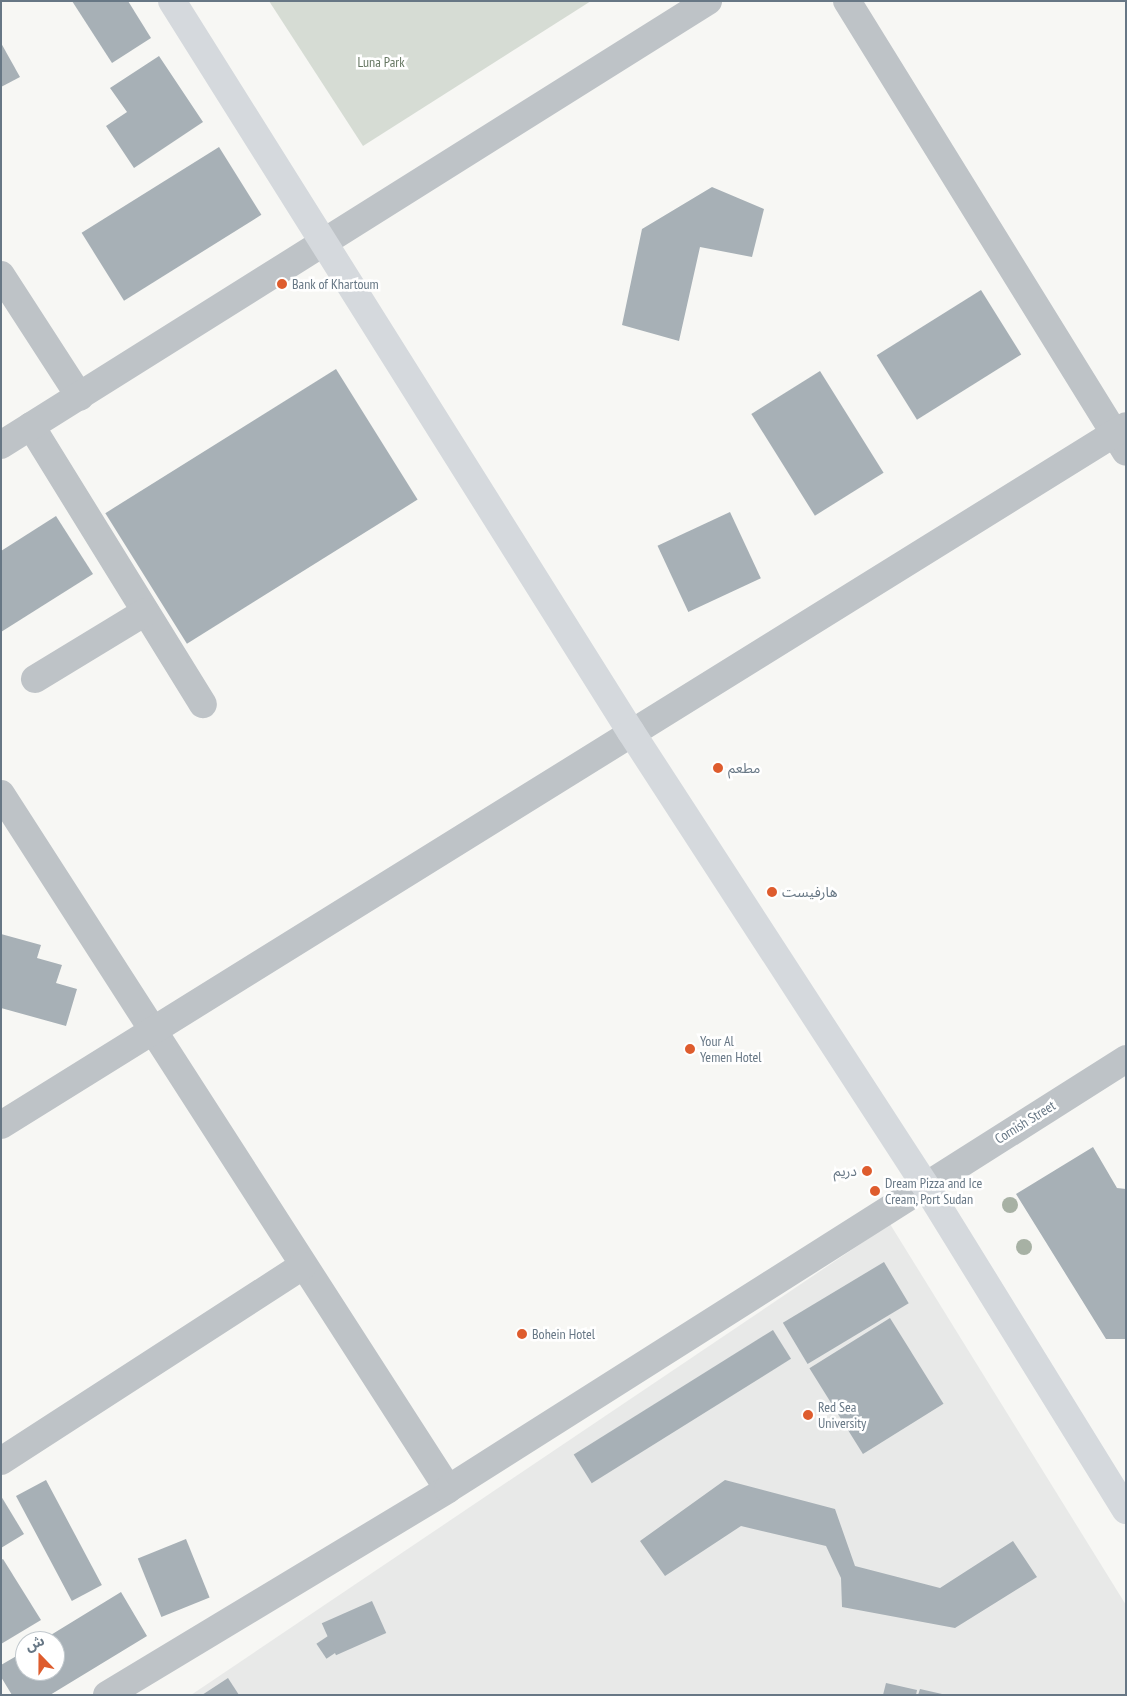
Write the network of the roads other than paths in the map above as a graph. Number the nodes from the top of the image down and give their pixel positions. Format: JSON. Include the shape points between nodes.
{"nodes":[{"id":1,"x":172,"y":1,"type":"edge"},
{"id":2,"x":708,"y":1,"type":"edge"},
{"id":3,"x":847,"y":1,"type":"edge"},
{"id":4,"x":323,"y":243,"type":"junction"},
{"id":5,"x":1,"y":275,"type":"edge"},
{"id":6,"x":80,"y":398,"type":"junction"},
{"id":7,"x":32,"y":426,"type":"junction"},
{"id":8,"x":1122,"y":437,"type":"edge"},
{"id":9,"x":1,"y":445,"type":"edge"},
{"id":10,"x":145,"y":612,"type":"junction"},
{"id":11,"x":35,"y":678,"type":"dead end"},
{"id":12,"x":202,"y":704,"type":"dead end"},
{"id":13,"x":631,"y":732,"type":"junction"},
{"id":14,"x":2,"y":797,"type":"edge"},
{"id":15,"x":153,"y":1035,"type":"junction"},
{"id":16,"x":1126,"y":1059,"type":"edge"},
{"id":17,"x":1,"y":1125,"type":"edge"},
{"id":18,"x":925,"y":1185,"type":"junction"},
{"id":19,"x":303,"y":1266,"type":"junction"},
{"id":20,"x":1,"y":1461,"type":"edge"},
{"id":21,"x":448,"y":1489,"type":"junction"},
{"id":22,"x":1126,"y":1510,"type":"edge"},
{"id":23,"x":107,"y":1695,"type":"edge"}],
"edges":[{"from":1,"to":4,"type":"main road"},
{"from":2,"to":4,"type":"street"},
{"from":3,"to":8,"type":"street"},
{"from":4,"to":6,"type":"street"},
{"from":4,"to":13,"type":"main road"},
{"from":5,"to":6,"type":"street"},
{"from":6,"to":7,"type":"street"},
{"from":7,"to":9,"type":"street"},
{"from":7,"to":10,"type":"street"},
{"from":8,"to":13,"type":"street"},
{"from":10,"to":11,"type":"street"},
{"from":10,"to":12,"type":"street"},
{"from":13,"to":15,"type":"street"},
{"from":13,"to":18,"type":"main road"},
{"from":14,"to":15,"type":"street"},
{"from":15,"to":17,"type":"street"},
{"from":15,"to":19,"type":"street"},
{"from":16,"to":18,"type":"street","name":"Cornish Street"},
{"from":18,"to":21,"type":"street","name":"Cornish Street"},
{"from":18,"to":22,"type":"main road"},
{"from":19,"to":20,"type":"street"},
{"from":19,"to":21,"type":"street"},
{"from":21,"to":23,"type":"street","name":"Cornish Street"}]}
